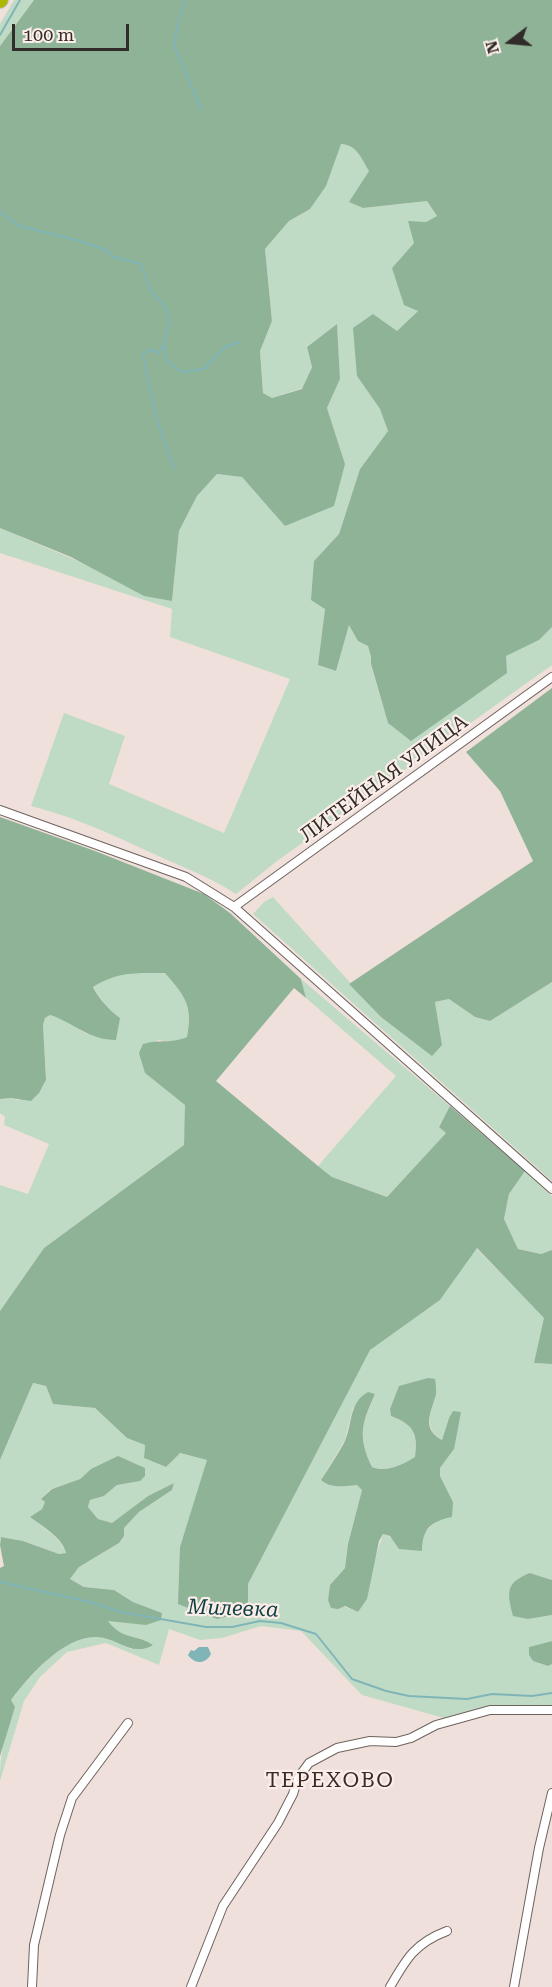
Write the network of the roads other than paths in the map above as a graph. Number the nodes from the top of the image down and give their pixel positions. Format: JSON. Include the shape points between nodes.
{"nodes":[{"id":1,"x":552,"y":677,"type":"edge"},
{"id":2,"x":0,"y":810,"type":"edge"},
{"id":3,"x":234,"y":907,"type":"junction"},
{"id":4,"x":552,"y":1189,"type":"edge"},
{"id":5,"x":552,"y":1710,"type":"edge"},
{"id":6,"x":128,"y":1723,"type":"dead end"},
{"id":7,"x":552,"y":1793,"type":"edge"},
{"id":8,"x":447,"y":1931,"type":"dead end"},
{"id":9,"x":32,"y":1987,"type":"edge"},
{"id":10,"x":191,"y":1987,"type":"edge"},
{"id":11,"x":390,"y":1987,"type":"edge"},
{"id":12,"x":513,"y":1987,"type":"edge"}],
"edges":[{"from":1,"to":3,"type":"street","name":"ЛИТЕЙНАЯ УЛИЦА"},
{"from":2,"to":3,"type":"street","via":[[186,877]]},
{"from":3,"to":4,"type":"street"},
{"from":5,"to":10,"type":"street","via":[[490,1710],[436,1725],[396,1742],[337,1748],[309,1763],[278,1823],[223,1906]]},
{"from":6,"to":9,"type":"street","via":[[72,1798],[34,1945]]},
{"from":7,"to":12,"type":"street"},
{"from":8,"to":11,"type":"street","via":[[419,1945]]}]}
